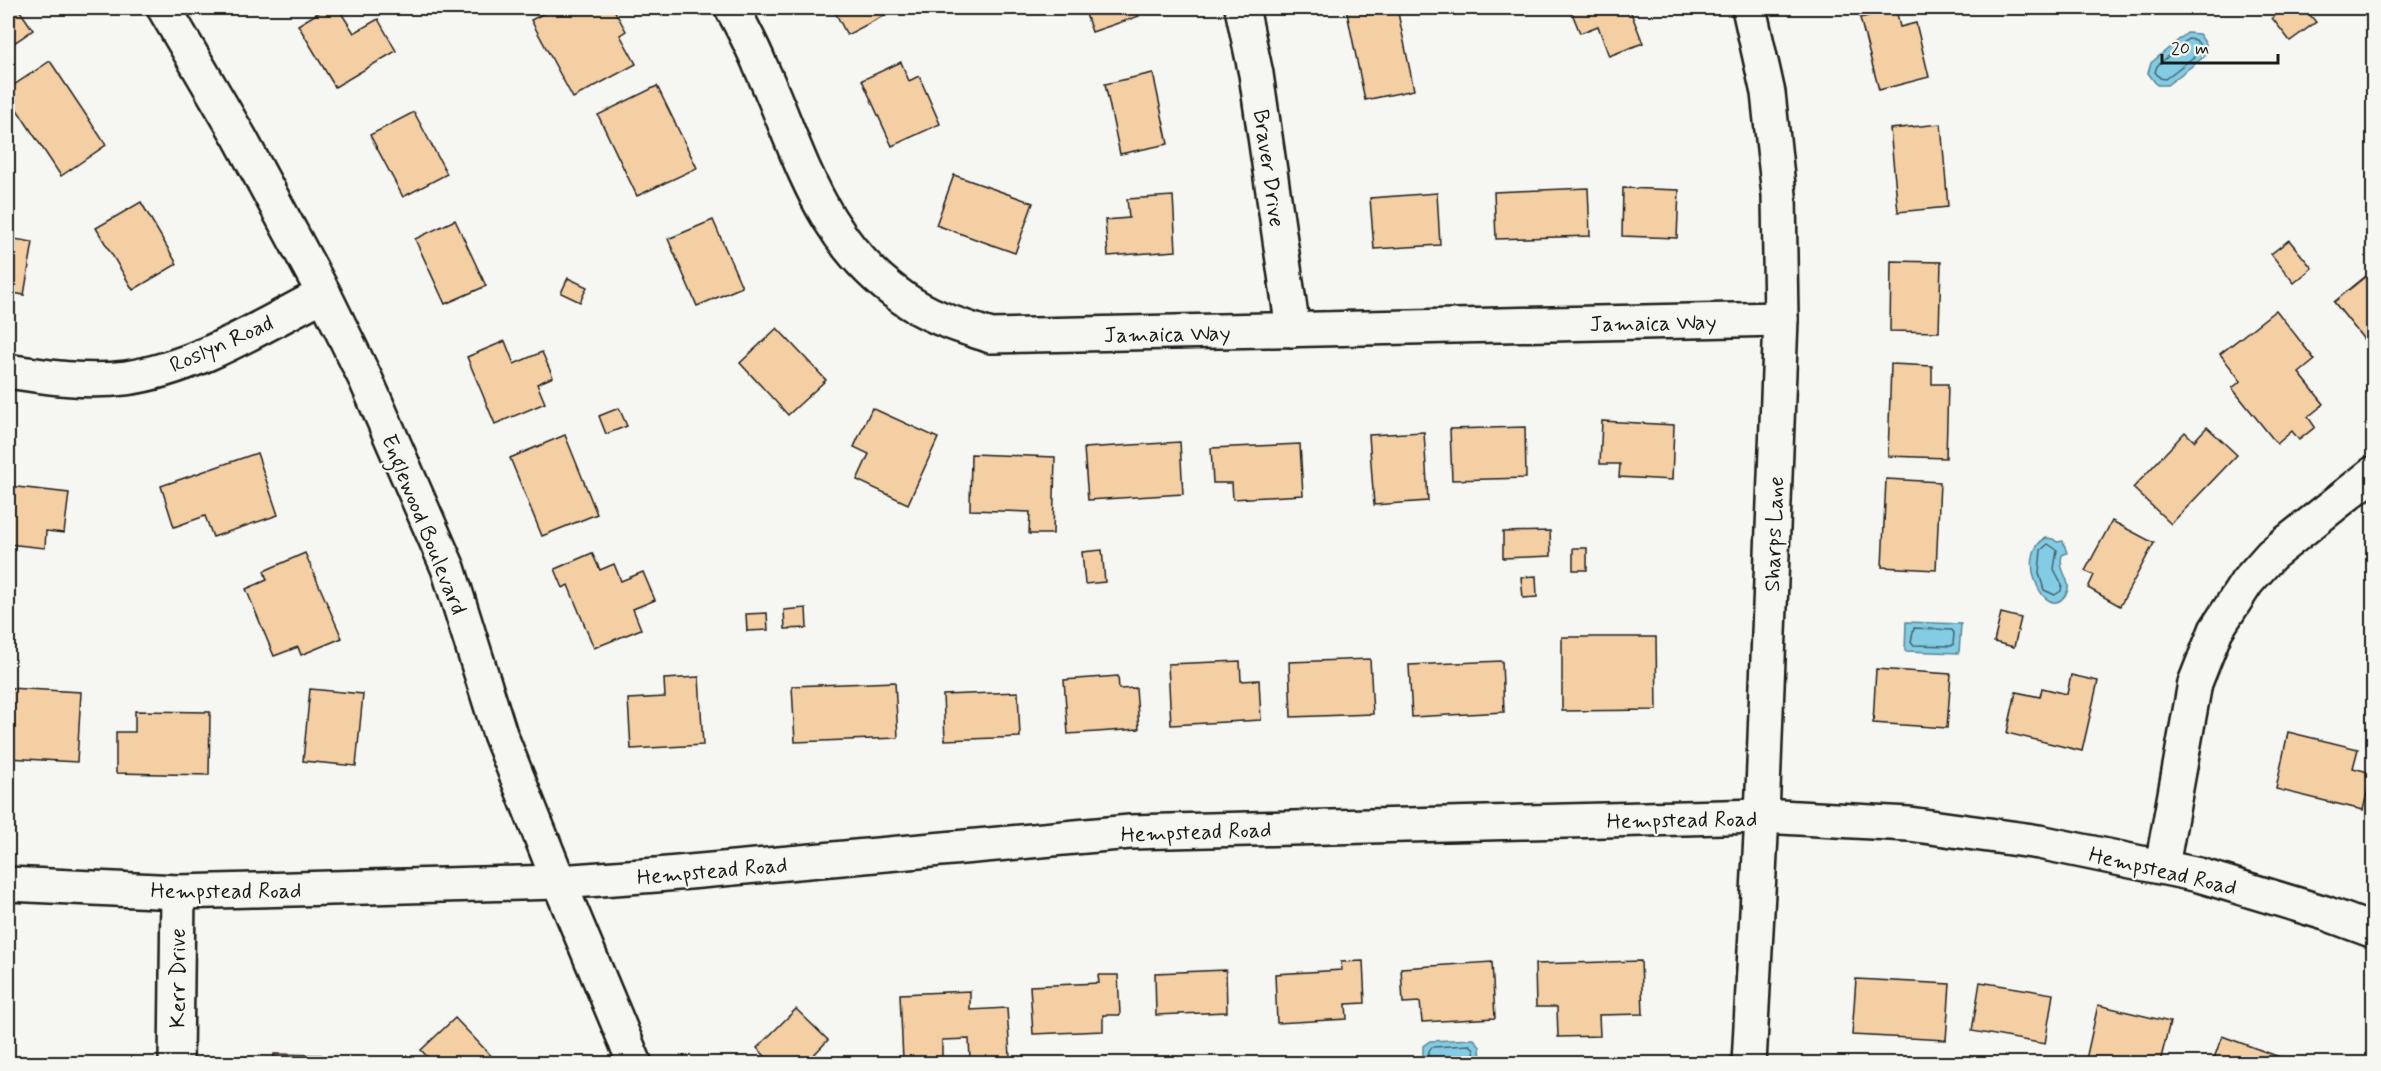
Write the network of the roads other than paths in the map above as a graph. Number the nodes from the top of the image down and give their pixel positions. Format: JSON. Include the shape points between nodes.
{"nodes":[{"id":1,"x":164,"y":8,"type":"edge"},
{"id":2,"x":732,"y":8,"type":"edge"},
{"id":3,"x":1242,"y":8,"type":"edge"},
{"id":4,"x":1749,"y":8,"type":"edge"},
{"id":5,"x":324,"y":294,"type":"junction"},
{"id":6,"x":1781,"y":319,"type":"junction"},
{"id":7,"x":1293,"y":330,"type":"junction"},
{"id":8,"x":8,"y":371,"type":"edge"},
{"id":9,"x":2373,"y":473,"type":"edge"},
{"id":10,"x":1762,"y":816,"type":"junction"},
{"id":11,"x":2162,"y":866,"type":"junction"},
{"id":12,"x":558,"y":882,"type":"junction"},
{"id":13,"x":8,"y":884,"type":"edge"},
{"id":14,"x":178,"y":892,"type":"junction"},
{"id":15,"x":2373,"y":931,"type":"edge"},
{"id":16,"x":176,"y":1064,"type":"edge"},
{"id":17,"x":635,"y":1064,"type":"edge"},
{"id":18,"x":1749,"y":1064,"type":"edge"}],
"edges":[{"from":1,"to":5,"type":"street","name":"Englewood Boulevard"},
{"from":2,"to":7,"type":"street","name":"Jamaica Way","via":[[833,229],[862,264],[904,299],[948,322],[991,336]]},
{"from":3,"to":7,"type":"street","name":"Braver Drive","via":[[1256,74]]},
{"from":4,"to":6,"type":"street","name":"Sharps Lane","via":[[1768,93],[1779,195]]},
{"from":5,"to":8,"type":"street","name":"Roslyn Road","via":[[177,366],[126,378],[74,380]]},
{"from":5,"to":12,"type":"street","name":"Englewood Boulevard","via":[[448,568],[500,734]]},
{"from":6,"to":7,"type":"street","name":"Jamaica Way"},
{"from":6,"to":10,"type":"street","name":"Sharps Lane"},
{"from":9,"to":11,"type":"street","via":[[2271,555],[2247,582],[2216,630],[2195,683]]},
{"from":10,"to":11,"type":"street","name":"Hempstead Road","via":[[1909,824],[2039,842]]},
{"from":10,"to":12,"type":"street","name":"Hempstead Road","via":[[1130,832]]},
{"from":10,"to":18,"type":"street","name":"Sharps Lane"},
{"from":11,"to":15,"type":"street","name":"Hempstead Road","via":[[2325,913]]},
{"from":12,"to":14,"type":"street","name":"Hempstead Road"},
{"from":12,"to":17,"type":"street","name":"Englewood Boulevard"},
{"from":13,"to":14,"type":"street","name":"Hempstead Road"},
{"from":14,"to":16,"type":"street","name":"Kerr Drive"}]}
